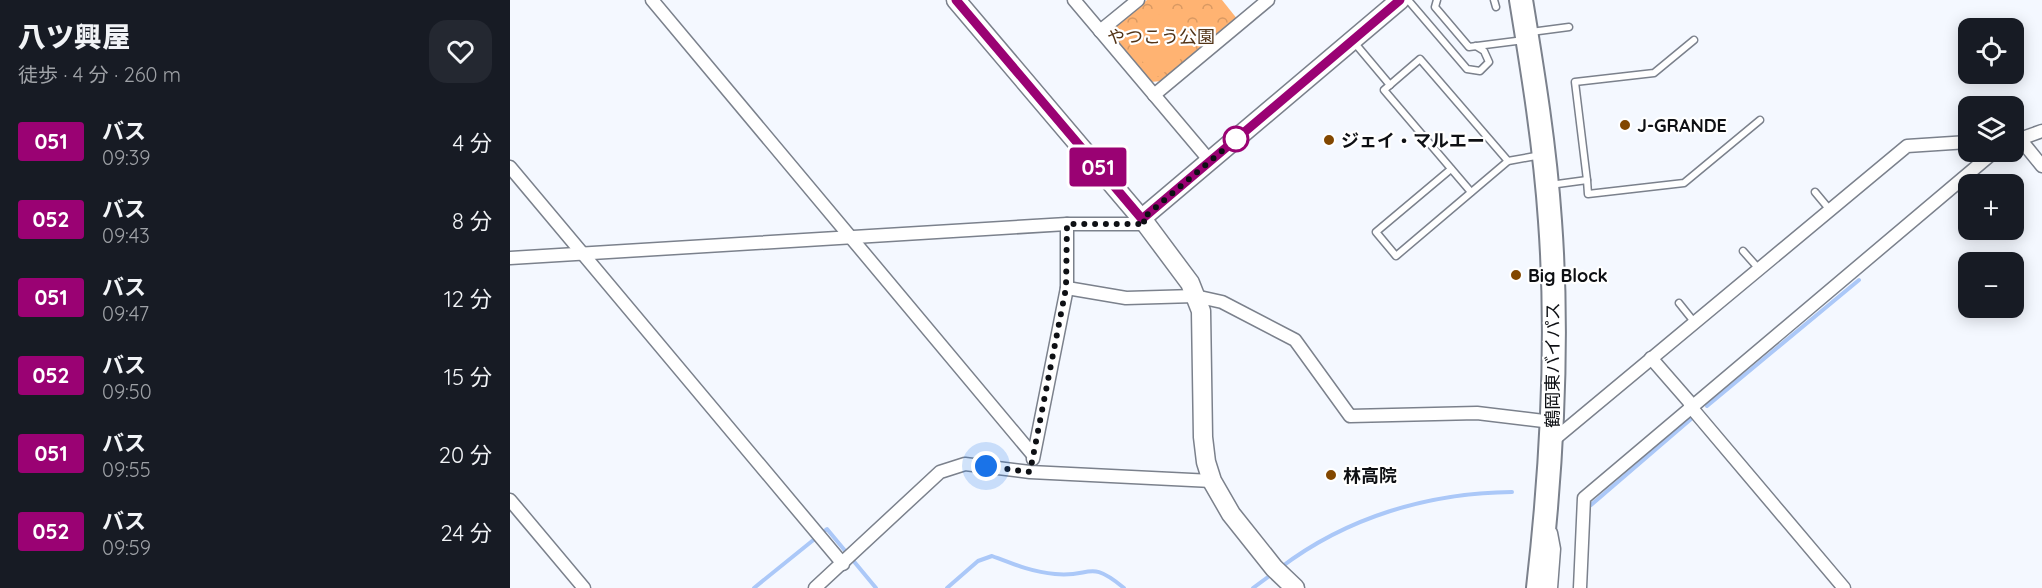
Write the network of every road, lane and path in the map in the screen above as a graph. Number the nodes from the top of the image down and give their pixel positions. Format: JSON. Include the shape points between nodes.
{"nodes":[{"id":1,"x":652,"y":0,"type":"edge"},
{"id":2,"x":956,"y":0,"type":"edge"},
{"id":3,"x":1074,"y":0,"type":"edge"},
{"id":4,"x":1138,"y":0,"type":"edge"},
{"id":5,"x":1268,"y":0,"type":"edge"},
{"id":6,"x":1437,"y":0,"type":"edge"},
{"id":7,"x":1494,"y":0,"type":"edge"},
{"id":8,"x":1521,"y":0,"type":"edge"},
{"id":9,"x":1397,"y":2,"type":"edge"},
{"id":10,"x":1496,"y":8,"type":"dead end"},
{"id":11,"x":1569,"y":27,"type":"dead end"},
{"id":12,"x":1100,"y":31,"type":"junction"},
{"id":13,"x":1527,"y":36,"type":"junction"},
{"id":14,"x":1694,"y":40,"type":"dead end"},
{"id":15,"x":1353,"y":41,"type":"junction"},
{"id":16,"x":1476,"y":46,"type":"junction"},
{"id":17,"x":1390,"y":85,"type":"junction"},
{"id":18,"x":1154,"y":94,"type":"junction"},
{"id":19,"x":1760,"y":120,"type":"dead end"},
{"id":20,"x":2042,"y":131,"type":"edge"},
{"id":21,"x":2024,"y":137,"type":"edge"},
{"id":22,"x":1958,"y":143,"type":"edge"},
{"id":23,"x":2024,"y":149,"type":"edge"},
{"id":24,"x":1543,"y":155,"type":"junction"},
{"id":25,"x":1210,"y":161,"type":"junction"},
{"id":26,"x":1508,"y":161,"type":"junction"},
{"id":27,"x":1982,"y":162,"type":"edge"},
{"id":28,"x":2042,"y":166,"type":"edge"},
{"id":29,"x":510,"y":167,"type":"edge"},
{"id":30,"x":1451,"y":169,"type":"junction"},
{"id":31,"x":1587,"y":180,"type":"junction"},
{"id":32,"x":1546,"y":186,"type":"junction"},
{"id":33,"x":1471,"y":192,"type":"junction"},
{"id":34,"x":1815,"y":192,"type":"dead end"},
{"id":35,"x":1830,"y":210,"type":"junction"},
{"id":36,"x":1144,"y":222,"type":"junction"},
{"id":37,"x":1067,"y":224,"type":"junction"},
{"id":38,"x":853,"y":238,"type":"junction"},
{"id":39,"x":1743,"y":251,"type":"dead end"},
{"id":40,"x":584,"y":254,"type":"junction"},
{"id":41,"x":510,"y":258,"type":"edge"},
{"id":42,"x":1759,"y":269,"type":"junction"},
{"id":43,"x":1066,"y":288,"type":"junction"},
{"id":44,"x":1195,"y":296,"type":"junction"},
{"id":45,"x":1679,"y":303,"type":"dead end"},
{"id":46,"x":1695,"y":322,"type":"junction"},
{"id":47,"x":1651,"y":358,"type":"junction"},
{"id":48,"x":1691,"y":406,"type":"junction"},
{"id":49,"x":1552,"y":432,"type":"junction"},
{"id":50,"x":1033,"y":455,"type":"junction"},
{"id":51,"x":1030,"y":472,"type":"junction"},
{"id":52,"x":1212,"y":480,"type":"junction"},
{"id":53,"x":510,"y":500,"type":"edge"},
{"id":54,"x":1547,"y":506,"type":"junction"},
{"id":55,"x":843,"y":564,"type":"junction"},
{"id":56,"x":584,"y":588,"type":"edge"},
{"id":57,"x":815,"y":588,"type":"edge"},
{"id":58,"x":1294,"y":588,"type":"edge"},
{"id":59,"x":1538,"y":588,"type":"edge"},
{"id":60,"x":1551,"y":588,"type":"edge"},
{"id":61,"x":1580,"y":588,"type":"edge"},
{"id":62,"x":1844,"y":588,"type":"edge"}],
"edges":[{"from":1,"to":38,"type":"street"},
{"from":2,"to":36,"type":"street"},
{"from":3,"to":12,"type":"street"},
{"from":4,"to":12,"type":"street"},
{"from":5,"to":18,"type":"street"},
{"from":6,"to":16,"type":"lane","via":[[1438,14],[1463,43]]},
{"from":7,"to":10,"type":"lane"},
{"from":8,"to":13,"type":"highway","name":"鶴岡東バイパス"},
{"from":9,"to":15,"type":"street"},
{"from":9,"to":16,"type":"lane","via":[[1467,69],[1480,70],[1489,62],[1484,51]]},
{"from":11,"to":13,"type":"lane"},
{"from":12,"to":18,"type":"street"},
{"from":13,"to":16,"type":"lane"},
{"from":13,"to":24,"type":"highway","name":"鶴岡東バイパス"},
{"from":14,"to":31,"type":"lane","via":[[1654,73],[1575,82]]},
{"from":15,"to":17,"type":"lane"},
{"from":15,"to":25,"type":"street"},
{"from":17,"to":26,"type":"lane","via":[[1420,59]]},
{"from":17,"to":30,"type":"lane","via":[[1384,90]]},
{"from":18,"to":25,"type":"street"},
{"from":19,"to":31,"type":"lane","via":[[1684,183],[1588,194]]},
{"from":20,"to":21,"type":"street"},
{"from":22,"to":35,"type":"street","via":[[1907,146]]},
{"from":23,"to":28,"type":"street"},
{"from":24,"to":26,"type":"lane"},
{"from":24,"to":32,"type":"highway","name":"鶴岡東バイパス"},
{"from":25,"to":36,"type":"street"},
{"from":26,"to":33,"type":"lane"},
{"from":27,"to":48,"type":"street"},
{"from":29,"to":40,"type":"street"},
{"from":30,"to":33,"type":"lane"},
{"from":30,"to":33,"type":"lane","via":[[1376,232],[1396,256]]},
{"from":31,"to":32,"type":"lane"},
{"from":32,"to":49,"type":"highway","name":"鶴岡東バイパス","via":[[1553,287]]},
{"from":34,"to":35,"type":"lane"},
{"from":35,"to":42,"type":"street"},
{"from":36,"to":37,"type":"street"},
{"from":36,"to":44,"type":"street","via":[[1184,273]]},
{"from":37,"to":38,"type":"street"},
{"from":37,"to":43,"type":"street"},
{"from":38,"to":40,"type":"street"},
{"from":38,"to":50,"type":"street"},
{"from":39,"to":42,"type":"lane"},
{"from":40,"to":41,"type":"street"},
{"from":40,"to":55,"type":"street"},
{"from":42,"to":46,"type":"street"},
{"from":43,"to":44,"type":"street","via":[[1126,298]]},
{"from":43,"to":50,"type":"street"},
{"from":44,"to":49,"type":"street","via":[[1221,302],[1295,340],[1350,416],[1477,413]]},
{"from":44,"to":52,"type":"street","via":[[1201,311],[1203,437]]},
{"from":45,"to":46,"type":"lane"},
{"from":46,"to":47,"type":"street"},
{"from":47,"to":48,"type":"street"},
{"from":47,"to":49,"type":"street"},
{"from":48,"to":61,"type":"street","via":[[1584,498]]},
{"from":48,"to":62,"type":"street"},
{"from":49,"to":54,"type":"highway","name":"鶴岡東バイパス"},
{"from":50,"to":51,"type":"street"},
{"from":51,"to":52,"type":"street"},
{"from":51,"to":55,"type":"street","via":[[965,464],[940,472]]},
{"from":52,"to":58,"type":"street","via":[[1231,514]]},
{"from":53,"to":56,"type":"street"},
{"from":54,"to":59,"type":"highway","name":"鶴岡東バイパス"},
{"from":54,"to":60,"type":"street","via":[[1554,549]]},
{"from":55,"to":57,"type":"street"}]}
